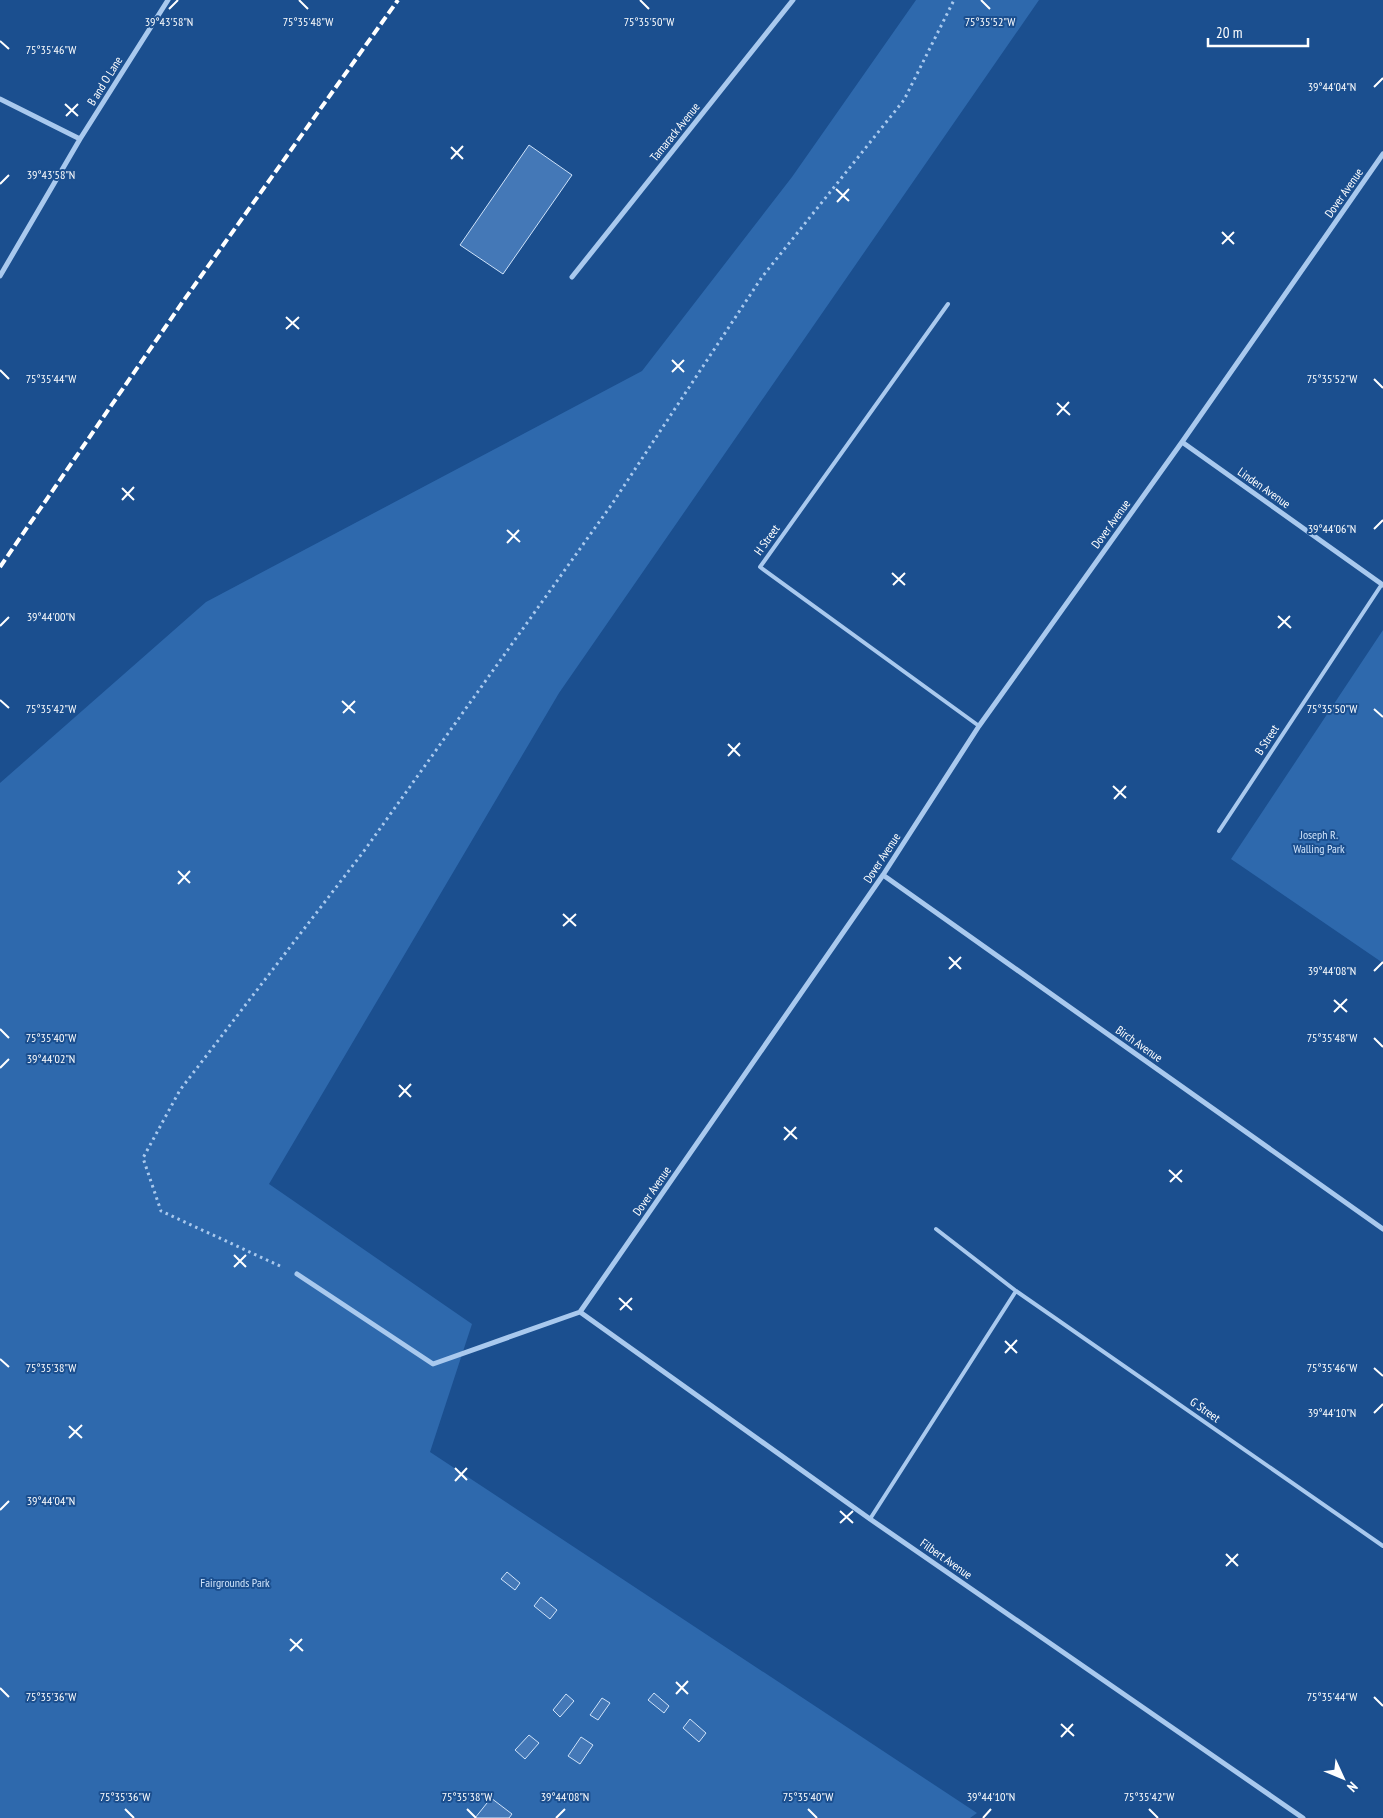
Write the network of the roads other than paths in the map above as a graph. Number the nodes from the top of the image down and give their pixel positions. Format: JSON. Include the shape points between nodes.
{"nodes":[{"id":1,"x":168,"y":0,"type":"edge"},
{"id":2,"x":793,"y":0,"type":"edge"},
{"id":3,"x":0,"y":99,"type":"edge"},
{"id":4,"x":80,"y":139,"type":"junction"},
{"id":5,"x":1383,"y":154,"type":"edge"},
{"id":6,"x":0,"y":276,"type":"edge"},
{"id":7,"x":572,"y":277,"type":"dead end"},
{"id":8,"x":948,"y":304,"type":"dead end"},
{"id":9,"x":1182,"y":442,"type":"junction"},
{"id":10,"x":1383,"y":585,"type":"edge"},
{"id":11,"x":979,"y":726,"type":"junction"},
{"id":12,"x":1219,"y":831,"type":"dead end"},
{"id":13,"x":883,"y":875,"type":"junction"},
{"id":14,"x":936,"y":1229,"type":"dead end"},
{"id":15,"x":1383,"y":1229,"type":"edge"},
{"id":16,"x":297,"y":1274,"type":"road end"},
{"id":17,"x":1016,"y":1292,"type":"junction"},
{"id":18,"x":580,"y":1312,"type":"junction"},
{"id":19,"x":870,"y":1519,"type":"junction"},
{"id":20,"x":1383,"y":1546,"type":"edge"},
{"id":21,"x":1303,"y":1818,"type":"edge"}],
"edges":[{"from":1,"to":4,"type":"street","name":"B and O Lane"},
{"from":2,"to":7,"type":"street","name":"Tamarack Avenue"},
{"from":3,"to":4,"type":"street"},
{"from":4,"to":6,"type":"street","name":"B and O Lane"},
{"from":5,"to":9,"type":"street","name":"Dover Avenue"},
{"from":8,"to":11,"type":"lane","name":"H Street","via":[[760,566]]},
{"from":9,"to":10,"type":"street","name":"Linden Avenue"},
{"from":9,"to":11,"type":"street","name":"Dover Avenue"},
{"from":10,"to":12,"type":"lane","name":"B Street"},
{"from":11,"to":13,"type":"street","name":"Dover Avenue"},
{"from":13,"to":15,"type":"street","name":"Birch Avenue"},
{"from":13,"to":18,"type":"street","name":"Dover Avenue"},
{"from":14,"to":17,"type":"lane","name":"G Street"},
{"from":16,"to":18,"type":"street","via":[[433,1364]]},
{"from":17,"to":19,"type":"lane"},
{"from":17,"to":20,"type":"lane","name":"G Street"},
{"from":18,"to":19,"type":"street","name":"Filbert Avenue"},
{"from":19,"to":21,"type":"street","name":"Filbert Avenue"}]}
